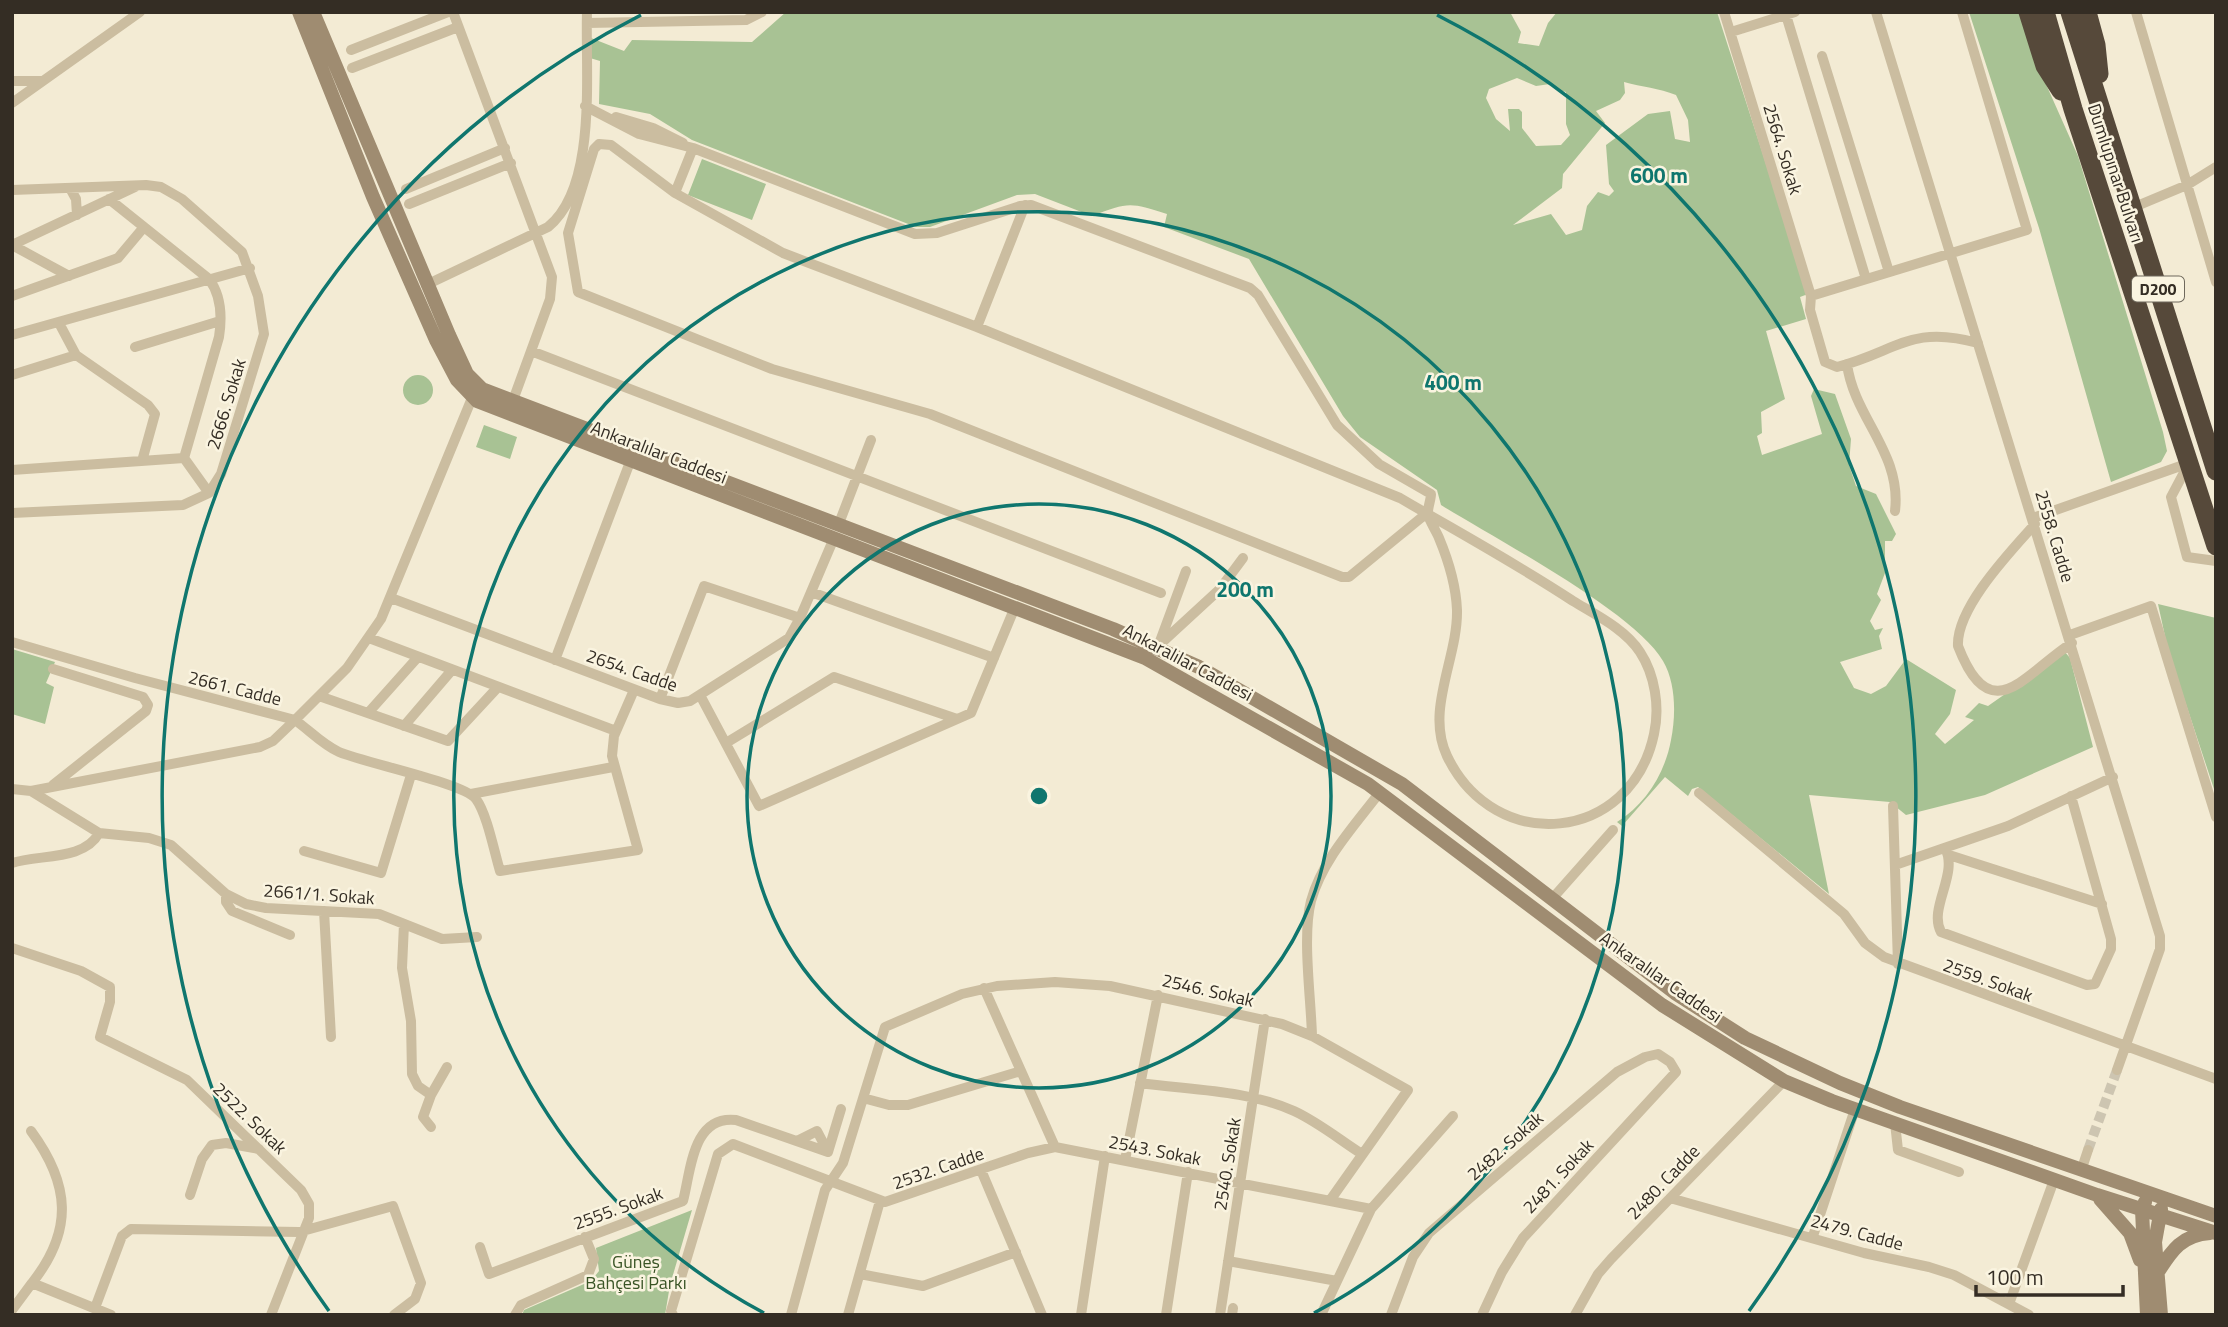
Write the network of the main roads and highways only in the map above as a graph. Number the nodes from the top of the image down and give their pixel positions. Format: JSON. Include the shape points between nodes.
{"nodes":[{"id":1,"x":299,"y":12,"type":"edge"},
{"id":2,"x":313,"y":12,"type":"edge"},
{"id":3,"x":2028,"y":12,"type":"edge"},
{"id":4,"x":2045,"y":12,"type":"edge"},
{"id":5,"x":2070,"y":12,"type":"edge"},
{"id":6,"x":2087,"y":12,"type":"edge"},
{"id":7,"x":2102,"y":107,"type":"junction"},
{"id":8,"x":2073,"y":109,"type":"junction"},
{"id":9,"x":474,"y":392,"type":"junction"},
{"id":10,"x":2216,"y":471,"type":"edge"},
{"id":11,"x":836,"y":532,"type":"junction"},
{"id":12,"x":2216,"y":546,"type":"edge"},
{"id":13,"x":1392,"y":778,"type":"junction"},
{"id":14,"x":1381,"y":792,"type":"junction"},
{"id":15,"x":1657,"y":980,"type":"junction"},
{"id":16,"x":1647,"y":994,"type":"junction"},
{"id":17,"x":1797,"y":1064,"type":"junction"},
{"id":18,"x":1784,"y":1080,"type":"junction"},
{"id":19,"x":2081,"y":1171,"type":"junction"},
{"id":20,"x":2075,"y":1187,"type":"junction"},
{"id":21,"x":2147,"y":1194,"type":"junction"},
{"id":22,"x":2097,"y":1195,"type":"junction"},
{"id":23,"x":2164,"y":1199,"type":"junction"},
{"id":24,"x":2142,"y":1210,"type":"junction"},
{"id":25,"x":2159,"y":1216,"type":"junction"},
{"id":26,"x":2216,"y":1216,"type":"edge"},
{"id":27,"x":2216,"y":1233,"type":"edge"},
{"id":28,"x":2152,"y":1274,"type":"junction"},
{"id":29,"x":2147,"y":1315,"type":"edge"},
{"id":30,"x":2161,"y":1315,"type":"edge"}],
"edges":[{"from":1,"to":9,"type":"main road","name":"Ankaralılar Caddesi","via":[[436,340],[457,380]]},
{"from":2,"to":9,"type":"main road"},
{"from":3,"to":8,"type":"highway","via":[[2045,66]]},
{"from":4,"to":8,"type":"highway","name":"Dumlupınar Bulvarı","number":"D200"},
{"from":5,"to":7,"type":"highway","name":"Dumlupınar Bulvarı","number":"D200"},
{"from":6,"to":7,"type":"highway","via":[[2096,45]]},
{"from":7,"to":10,"type":"highway","name":"Dumlupınar Bulvarı","number":"D200"},
{"from":8,"to":12,"type":"highway","name":"Dumlupınar Bulvarı","number":"D200"},
{"from":9,"to":11,"type":"main road","name":"Ankaralılar Caddesi","via":[[512,402]]},
{"from":9,"to":11,"type":"main road","name":"Ankaralılar Caddesi","via":[[488,407]]},
{"from":11,"to":13,"type":"main road","name":"Ankaralılar Caddesi","via":[[1157,647]]},
{"from":11,"to":14,"type":"main road","name":"Ankaralılar Caddesi","via":[[1156,663]]},
{"from":13,"to":14,"type":"main road"},
{"from":13,"to":15,"type":"main road","name":"Ankaralılar Caddesi"},
{"from":14,"to":16,"type":"main road","name":"Ankaralılar Caddesi"},
{"from":15,"to":16,"type":"main road"},
{"from":15,"to":17,"type":"main road","name":"Ankaralılar Caddesi","via":[[1721,1024]]},
{"from":16,"to":18,"type":"main road","name":"Ankaralılar Caddesi"},
{"from":17,"to":18,"type":"main road"},
{"from":17,"to":19,"type":"main road","name":"Ankaralılar Caddesi","via":[[1900,1107]]},
{"from":18,"to":20,"type":"main road","name":"Ankaralılar Caddesi"},
{"from":19,"to":20,"type":"main road"},
{"from":19,"to":21,"type":"main road","name":"Ankaralılar Caddesi"},
{"from":20,"to":22,"type":"main road","name":"Ankaralılar Caddesi"},
{"from":21,"to":23,"type":"main road","name":"Ankaralılar Caddesi"},
{"from":21,"to":24,"type":"main road"},
{"from":22,"to":24,"type":"main road","name":"Ankaralılar Caddesi"},
{"from":22,"to":28,"type":"main road","via":[[2130,1233]]},
{"from":23,"to":25,"type":"main road"},
{"from":23,"to":26,"type":"main road","name":"Ankaralılar Caddesi"},
{"from":24,"to":25,"type":"main road","name":"Ankaralılar Caddesi"},
{"from":24,"to":28,"type":"main road"},
{"from":25,"to":27,"type":"main road","name":"Ankaralılar Caddesi"},
{"from":25,"to":28,"type":"main road"},
{"from":27,"to":28,"type":"main road","via":[[2179,1243]]},
{"from":28,"to":29,"type":"main road"},
{"from":28,"to":30,"type":"main road"}]}
